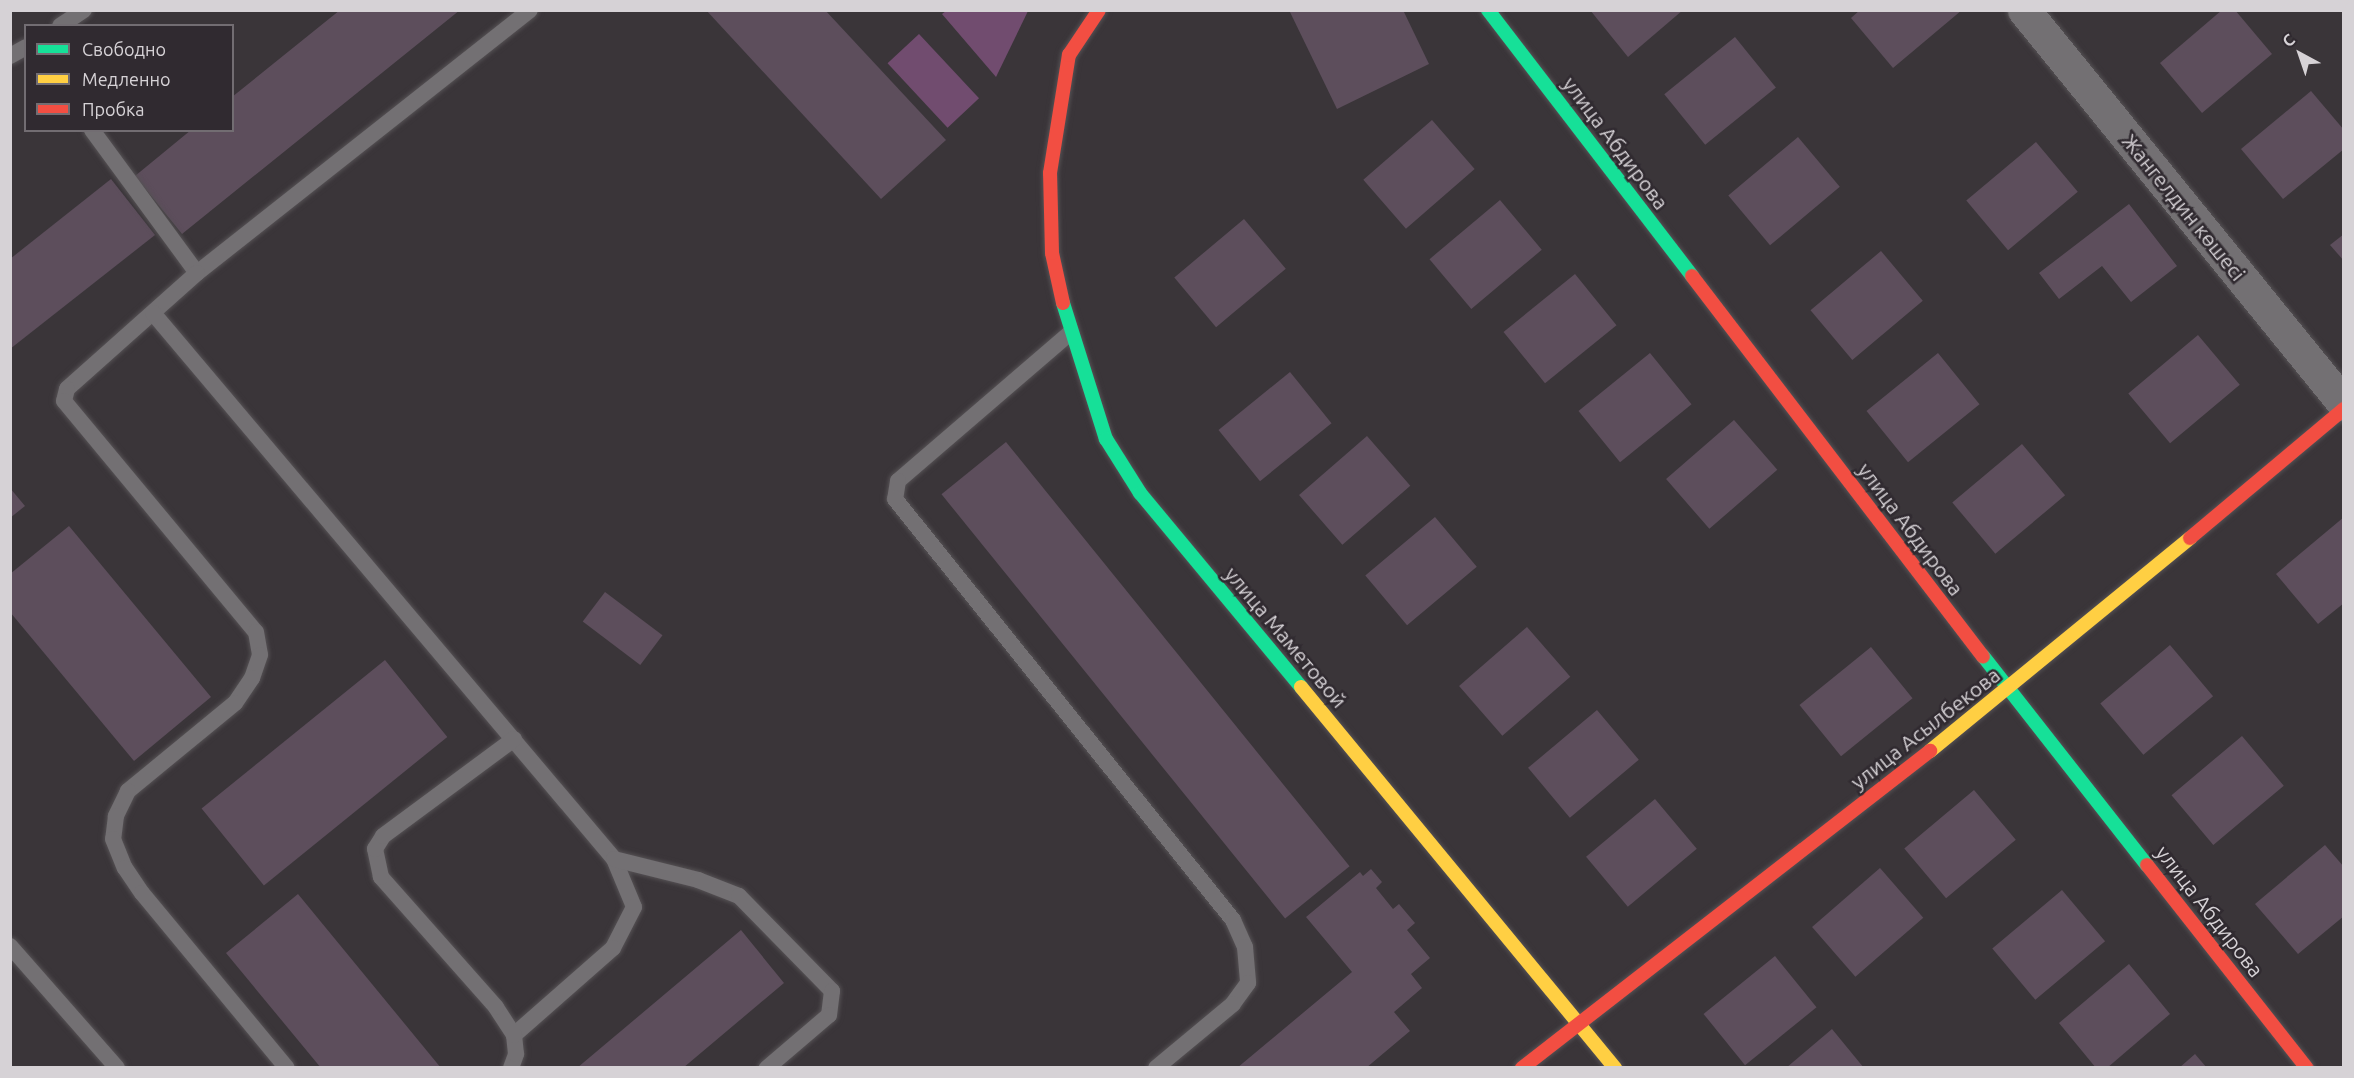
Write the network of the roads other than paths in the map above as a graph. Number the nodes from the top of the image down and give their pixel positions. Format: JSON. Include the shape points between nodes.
{"nodes":[{"id":1,"x":84,"y":10,"type":"edge"},
{"id":2,"x":530,"y":10,"type":"edge"},
{"id":3,"x":1099,"y":10,"type":"edge"},
{"id":4,"x":1488,"y":10,"type":"edge"},
{"id":5,"x":2024,"y":10,"type":"edge"},
{"id":6,"x":63,"y":24,"type":"edge"},
{"id":7,"x":24,"y":48,"type":"edge"},
{"id":8,"x":10,"y":56,"type":"edge"},
{"id":9,"x":93,"y":132,"type":"edge"},
{"id":10,"x":197,"y":273,"type":"junction"},
{"id":11,"x":153,"y":313,"type":"junction"},
{"id":12,"x":1070,"y":333,"type":"junction"},
{"id":13,"x":2343,"y":404,"type":"edge"},
{"id":14,"x":2343,"y":409,"type":"edge"},
{"id":15,"x":2009,"y":690,"type":"junction"},
{"id":16,"x":514,"y":739,"type":"junction"},
{"id":17,"x":614,"y":859,"type":"junction"},
{"id":18,"x":10,"y":946,"type":"edge"},
{"id":19,"x":1578,"y":1024,"type":"junction"},
{"id":20,"x":514,"y":1035,"type":"junction"},
{"id":21,"x":117,"y":1068,"type":"edge"},
{"id":22,"x":287,"y":1068,"type":"edge"},
{"id":23,"x":511,"y":1068,"type":"edge"},
{"id":24,"x":767,"y":1068,"type":"edge"},
{"id":25,"x":1156,"y":1068,"type":"edge"},
{"id":26,"x":1522,"y":1068,"type":"edge"},
{"id":27,"x":1615,"y":1068,"type":"edge"},
{"id":28,"x":2307,"y":1068,"type":"edge"}],
"edges":[{"from":1,"to":6,"type":"lane"},
{"from":2,"to":10,"type":"lane"},
{"from":3,"to":12,"type":"street","name":"улица Маметовой","via":[[1069,55],[1050,173],[1052,253]]},
{"from":4,"to":15,"type":"street","name":"улица Абдирова"},
{"from":5,"to":13,"type":"street","name":"Жангелдин көшесі"},
{"from":7,"to":8,"type":"lane"},
{"from":9,"to":10,"type":"lane"},
{"from":10,"to":11,"type":"lane"},
{"from":11,"to":16,"type":"lane"},
{"from":11,"to":22,"type":"lane","via":[[67,389],[64,401],[256,633],[260,655],[252,678],[235,703],[128,791],[116,816],[113,839],[125,868],[142,893]]},
{"from":12,"to":19,"type":"street","name":"улица Маметовой","via":[[1106,439],[1140,494]]},
{"from":12,"to":25,"type":"lane","via":[[898,481],[895,499],[1233,920],[1245,947],[1248,983],[1233,1005]]},
{"from":14,"to":15,"type":"street","name":"улица Асылбекова"},
{"from":15,"to":19,"type":"street","name":"улица Асылбекова"},
{"from":15,"to":28,"type":"street","name":"улица Абдирова"},
{"from":16,"to":17,"type":"lane"},
{"from":16,"to":20,"type":"lane","via":[[382,836],[375,849],[381,877],[496,1007]]},
{"from":17,"to":20,"type":"lane","via":[[634,907],[614,948]]},
{"from":17,"to":24,"type":"lane","via":[[698,880],[739,896],[832,992],[829,1015]]},
{"from":18,"to":21,"type":"lane"},
{"from":19,"to":26,"type":"street","name":"улица Асылбекова"},
{"from":19,"to":27,"type":"street","name":"улица Маметовой"},
{"from":20,"to":23,"type":"lane","via":[[516,1054]]}]}
